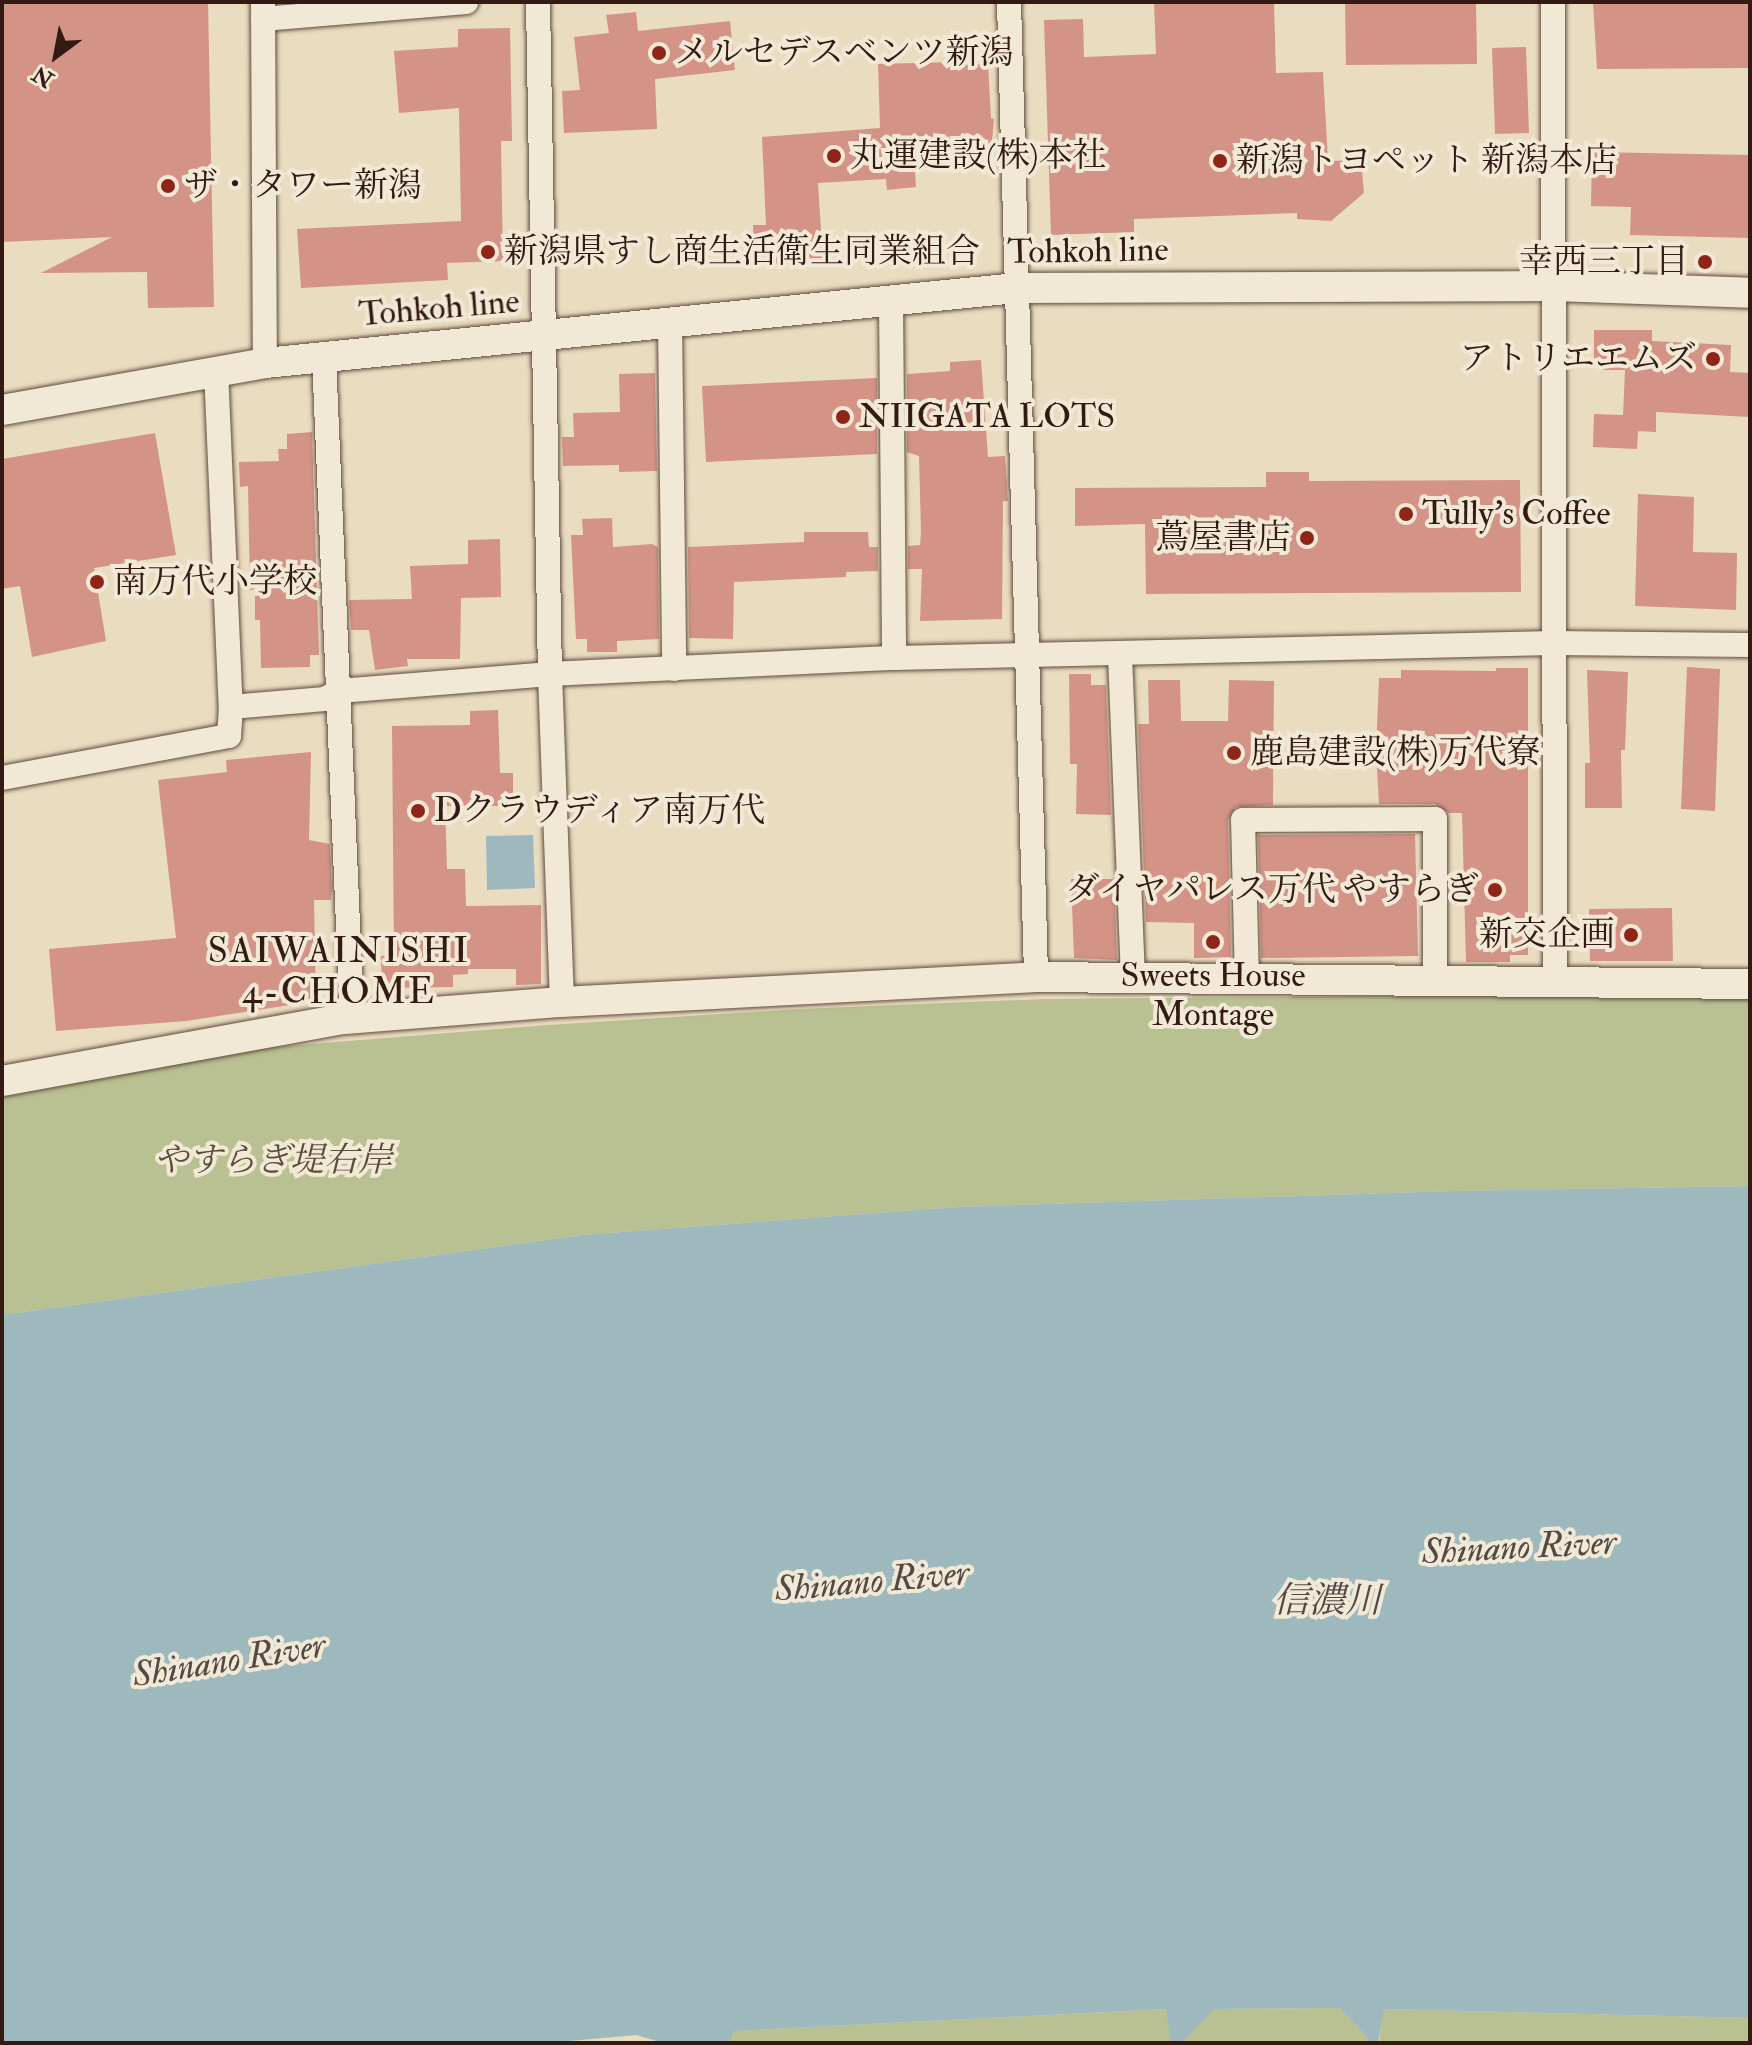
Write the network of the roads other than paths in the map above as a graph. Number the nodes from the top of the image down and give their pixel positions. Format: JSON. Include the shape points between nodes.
{"nodes":[{"id":1,"x":466,"y":2,"type":"edge"},
{"id":2,"x":538,"y":2,"type":"edge"},
{"id":3,"x":1009,"y":2,"type":"edge"},
{"id":4,"x":1553,"y":2,"type":"edge"},
{"id":5,"x":263,"y":11,"type":"edge"},
{"id":6,"x":1554,"y":286,"type":"junction"},
{"id":7,"x":1016,"y":288,"type":"junction"},
{"id":8,"x":1750,"y":293,"type":"edge"},
{"id":9,"x":891,"y":302,"type":"junction"},
{"id":10,"x":670,"y":322,"type":"junction"},
{"id":11,"x":544,"y":336,"type":"junction"},
{"id":12,"x":324,"y":357,"type":"junction"},
{"id":13,"x":265,"y":363,"type":"junction"},
{"id":14,"x":216,"y":370,"type":"junction"},
{"id":15,"x":2,"y":410,"type":"edge"},
{"id":16,"x":1553,"y":643,"type":"junction"},
{"id":17,"x":1750,"y":645,"type":"edge"},
{"id":18,"x":1025,"y":654,"type":"junction"},
{"id":19,"x":1120,"y":655,"type":"junction"},
{"id":20,"x":894,"y":658,"type":"junction"},
{"id":21,"x":674,"y":669,"type":"junction"},
{"id":22,"x":550,"y":674,"type":"junction"},
{"id":23,"x":339,"y":691,"type":"junction"},
{"id":24,"x":231,"y":707,"type":"junction"},
{"id":25,"x":2,"y":778,"type":"edge"},
{"id":26,"x":1036,"y":977,"type":"junction"},
{"id":27,"x":1133,"y":978,"type":"junction"},
{"id":28,"x":1247,"y":982,"type":"junction"},
{"id":29,"x":1435,"y":982,"type":"junction"},
{"id":30,"x":1750,"y":984,"type":"edge"},
{"id":31,"x":1555,"y":985,"type":"junction"},
{"id":32,"x":562,"y":1002,"type":"junction"},
{"id":33,"x":352,"y":1019,"type":"junction"},
{"id":34,"x":2,"y":1081,"type":"edge"}],
"edges":[{"from":1,"to":5,"type":"street"},
{"from":2,"to":11,"type":"street"},
{"from":3,"to":7,"type":"street"},
{"from":4,"to":6,"type":"street"},
{"from":5,"to":13,"type":"street"},
{"from":6,"to":7,"type":"street","name":"Tohkoh line"},
{"from":6,"to":8,"type":"street","name":"Tohkoh line"},
{"from":6,"to":16,"type":"street"},
{"from":7,"to":9,"type":"street","name":"Tohkoh line"},
{"from":7,"to":18,"type":"street"},
{"from":9,"to":10,"type":"street","name":"Tohkoh line"},
{"from":9,"to":20,"type":"street"},
{"from":10,"to":11,"type":"street","name":"Tohkoh line"},
{"from":10,"to":21,"type":"street"},
{"from":11,"to":12,"type":"street","name":"Tohkoh line"},
{"from":11,"to":22,"type":"street"},
{"from":12,"to":13,"type":"street","name":"Tohkoh line"},
{"from":12,"to":23,"type":"street"},
{"from":13,"to":14,"type":"street","name":"Tohkoh line"},
{"from":14,"to":15,"type":"street","name":"Tohkoh line"},
{"from":14,"to":24,"type":"street"},
{"from":16,"to":17,"type":"street"},
{"from":16,"to":19,"type":"street"},
{"from":16,"to":31,"type":"street"},
{"from":18,"to":19,"type":"street"},
{"from":18,"to":20,"type":"street"},
{"from":18,"to":26,"type":"street"},
{"from":19,"to":27,"type":"street"},
{"from":20,"to":21,"type":"street"},
{"from":21,"to":22,"type":"street"},
{"from":22,"to":23,"type":"street"},
{"from":22,"to":32,"type":"street"},
{"from":23,"to":24,"type":"street","via":[[325,699]]},
{"from":23,"to":33,"type":"street"},
{"from":24,"to":25,"type":"street","via":[[229,736]]},
{"from":26,"to":27,"type":"street"},
{"from":26,"to":32,"type":"street"},
{"from":27,"to":28,"type":"street"},
{"from":28,"to":29,"type":"street"},
{"from":28,"to":29,"type":"street","via":[[1243,820],[1435,819]]},
{"from":29,"to":31,"type":"street"},
{"from":30,"to":31,"type":"street"},
{"from":32,"to":33,"type":"street"},
{"from":33,"to":34,"type":"street"}]}
